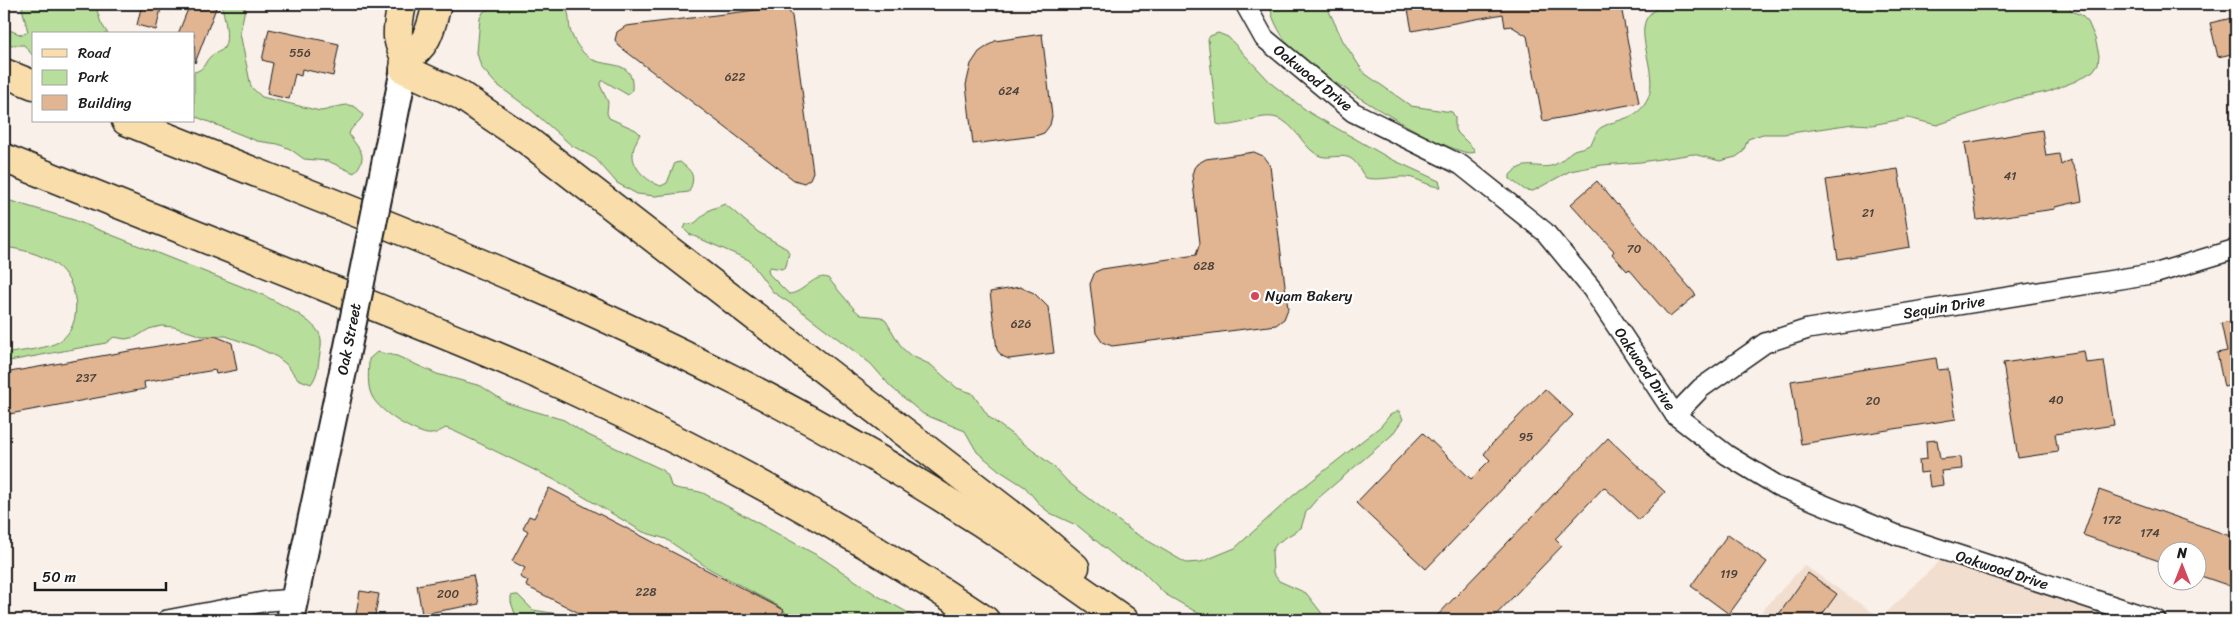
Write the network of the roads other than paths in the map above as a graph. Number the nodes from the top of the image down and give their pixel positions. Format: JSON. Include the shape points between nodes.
{"nodes":[{"id":1,"x":402,"y":4,"type":"edge"},
{"id":2,"x":437,"y":4,"type":"edge"},
{"id":3,"x":1245,"y":4,"type":"edge"},
{"id":4,"x":405,"y":63,"type":"junction"},
{"id":5,"x":4,"y":73,"type":"edge"},
{"id":6,"x":32,"y":84,"type":"edge"},
{"id":7,"x":128,"y":122,"type":"edge"},
{"id":8,"x":4,"y":158,"type":"edge"},
{"id":9,"x":4,"y":168,"type":"edge"},
{"id":10,"x":42,"y":174,"type":"junction"},
{"id":11,"x":2236,"y":249,"type":"edge"},
{"id":12,"x":1675,"y":415,"type":"junction"},
{"id":13,"x":293,"y":610,"type":"edge"},
{"id":14,"x":167,"y":620,"type":"edge"},
{"id":15,"x":986,"y":620,"type":"edge"},
{"id":16,"x":1124,"y":620,"type":"edge"},
{"id":17,"x":1134,"y":620,"type":"edge"},
{"id":18,"x":2156,"y":620,"type":"edge"}],
"edges":[{"from":1,"to":4,"type":"main road","name":"Oak Street","via":[[398,36]]},
{"from":2,"to":4,"type":"main road","via":[[423,44]]},
{"from":3,"to":12,"type":"street","name":"Oakwood Drive","via":[[1264,38],[1353,112],[1461,165],[1545,232],[1592,290]]},
{"from":4,"to":13,"type":"street","name":"Oak Street","bridge":true},
{"from":4,"to":17,"type":"main road","via":[[528,141],[1035,534]]},
{"from":5,"to":6,"type":"main road"},
{"from":7,"to":16,"type":"main road","via":[[458,254],[615,322],[735,380],[932,492]]},
{"from":8,"to":10,"type":"main road"},
{"from":9,"to":10,"type":"main road"},
{"from":10,"to":15,"type":"main road","via":[[477,348],[589,397],[785,497]]},
{"from":11,"to":12,"type":"street","name":"Sequin Drive","via":[[2158,273],[1808,329],[1766,342],[1702,388]]},
{"from":12,"to":18,"type":"street","name":"Oakwood Drive","via":[[1727,455],[1778,486],[1897,535]]},
{"from":13,"to":14,"type":"street","via":[[268,601]]}]}
